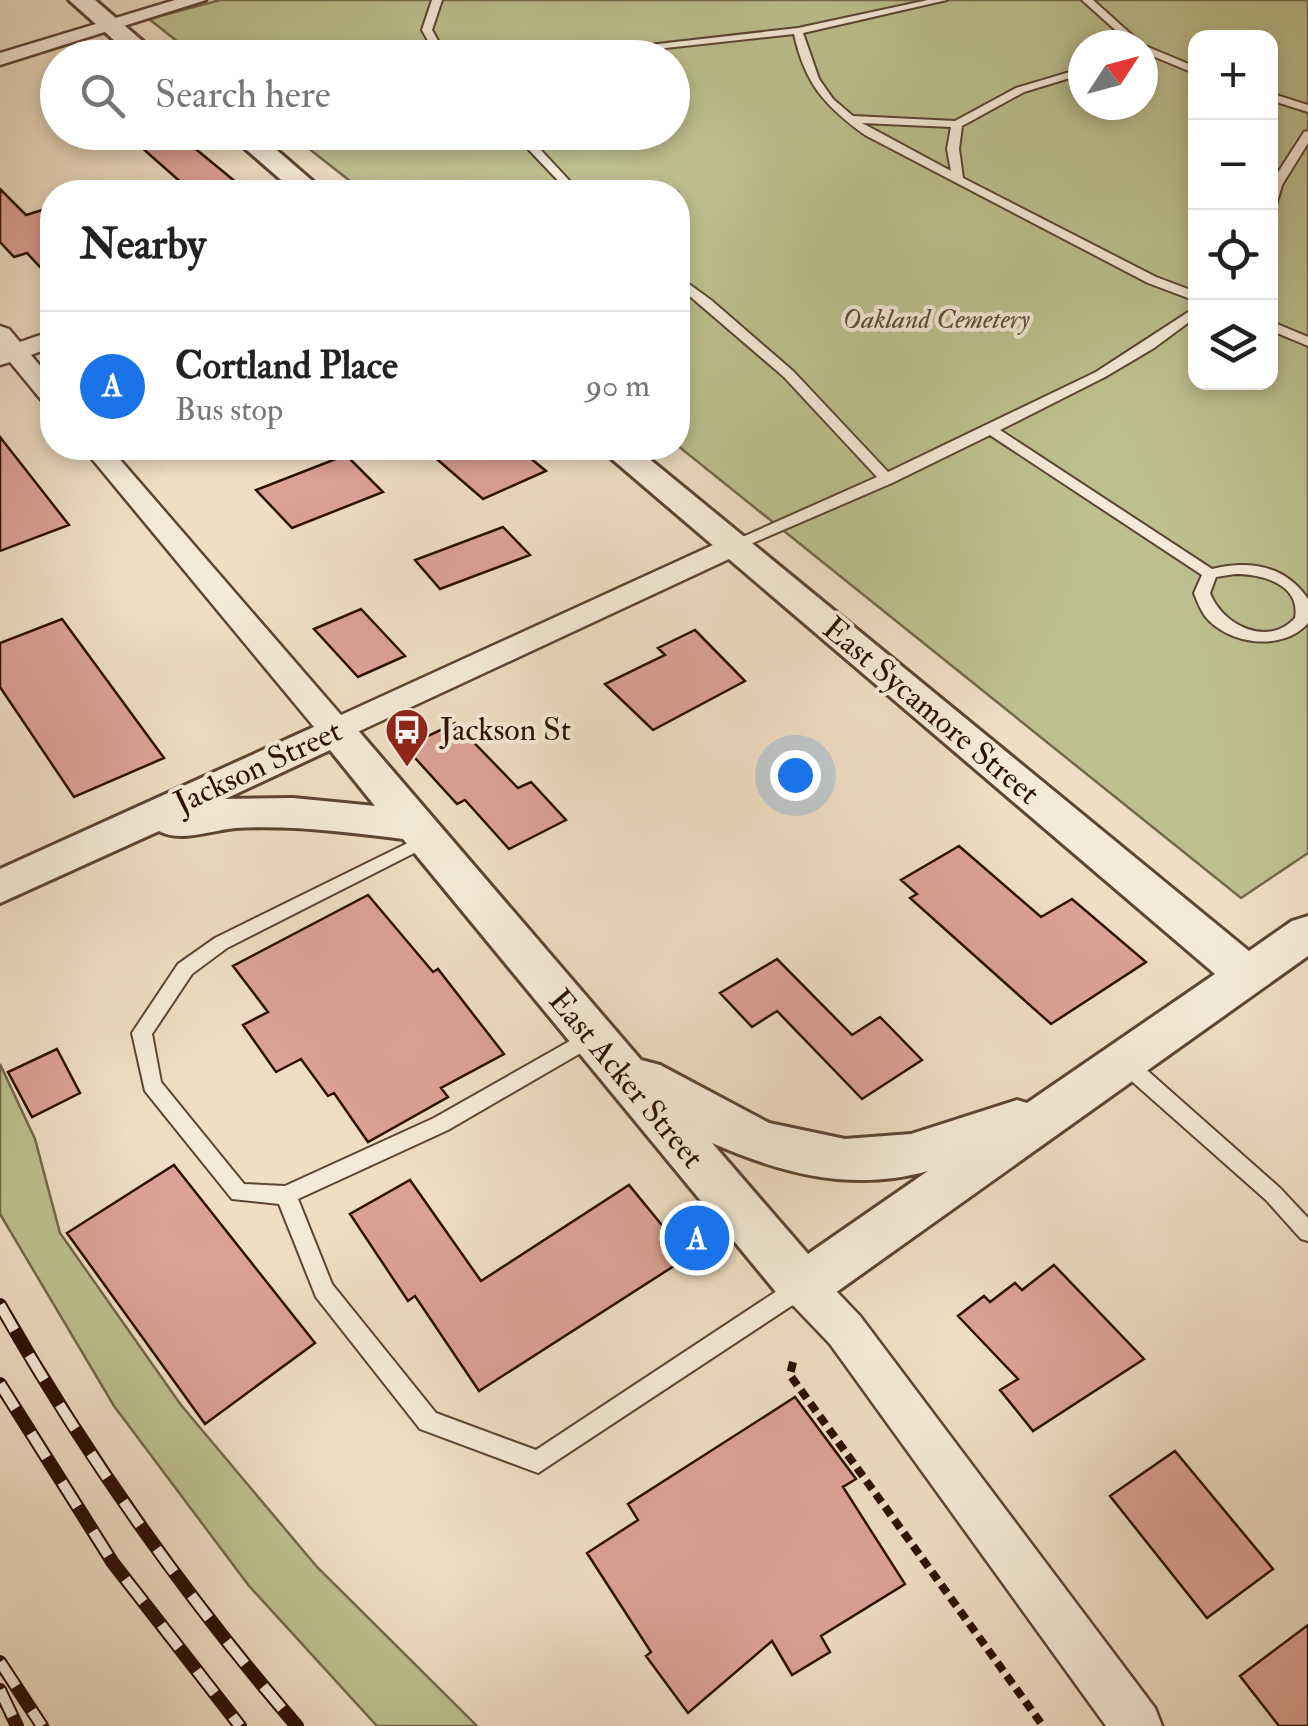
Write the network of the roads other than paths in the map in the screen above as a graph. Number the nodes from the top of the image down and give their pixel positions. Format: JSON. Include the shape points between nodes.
{"nodes":[{"id":1,"x":81,"y":0,"type":"edge"},
{"id":2,"x":196,"y":0,"type":"edge"},
{"id":3,"x":438,"y":0,"type":"edge"},
{"id":4,"x":942,"y":0,"type":"edge"},
{"id":5,"x":1087,"y":0,"type":"edge"},
{"id":6,"x":114,"y":28,"type":"junction"},
{"id":7,"x":1122,"y":30,"type":"edge"},
{"id":8,"x":798,"y":31,"type":"junction"},
{"id":9,"x":70,"y":40,"type":"edge"},
{"id":10,"x":128,"y":40,"type":"edge"},
{"id":11,"x":433,"y":40,"type":"edge"},
{"id":12,"x":690,"y":42,"type":"edge"},
{"id":13,"x":40,"y":48,"type":"edge"},
{"id":14,"x":0,"y":59,"type":"edge"},
{"id":15,"x":1158,"y":59,"type":"edge"},
{"id":16,"x":1188,"y":68,"type":"edge"},
{"id":17,"x":1068,"y":75,"type":"edge"},
{"id":18,"x":1278,"y":99,"type":"edge"},
{"id":19,"x":1308,"y":108,"type":"edge"},
{"id":20,"x":848,"y":118,"type":"junction"},
{"id":21,"x":957,"y":124,"type":"junction"},
{"id":22,"x":1308,"y":134,"type":"edge"},
{"id":23,"x":261,"y":150,"type":"edge"},
{"id":24,"x":534,"y":150,"type":"edge"},
{"id":25,"x":958,"y":179,"type":"junction"},
{"id":26,"x":297,"y":180,"type":"edge"},
{"id":27,"x":563,"y":180,"type":"edge"},
{"id":28,"x":1278,"y":182,"type":"edge"},
{"id":29,"x":690,"y":289,"type":"edge"},
{"id":30,"x":1188,"y":294,"type":"edge"},
{"id":31,"x":1188,"y":318,"type":"edge"},
{"id":32,"x":1278,"y":329,"type":"edge"},
{"id":33,"x":40,"y":341,"type":"edge"},
{"id":34,"x":1308,"y":342,"type":"edge"},
{"id":35,"x":5,"y":348,"type":"edge"},
{"id":36,"x":40,"y":384,"type":"edge"},
{"id":37,"x":991,"y":430,"type":"junction"},
{"id":38,"x":106,"y":460,"type":"edge"},
{"id":39,"x":630,"y":460,"type":"edge"},
{"id":40,"x":887,"y":480,"type":"junction"},
{"id":41,"x":734,"y":546,"type":"junction"},
{"id":42,"x":1210,"y":574,"type":"junction"},
{"id":43,"x":336,"y":731,"type":"junction"},
{"id":44,"x":417,"y":833,"type":"junction"},
{"id":45,"x":106,"y":838,"type":"junction"},
{"id":46,"x":0,"y":887,"type":"edge"},
{"id":47,"x":1308,"y":933,"type":"edge"},
{"id":48,"x":1247,"y":975,"type":"junction"},
{"id":49,"x":598,"y":1046,"type":"junction"},
{"id":50,"x":1123,"y":1062,"type":"junction"},
{"id":51,"x":1056,"y":1107,"type":"junction"},
{"id":52,"x":286,"y":1195,"type":"junction"},
{"id":53,"x":1308,"y":1232,"type":"edge"},
{"id":54,"x":803,"y":1286,"type":"junction"},
{"id":55,"x":1137,"y":1726,"type":"edge"}],
"edges":[{"from":1,"to":6,"type":"street"},
{"from":2,"to":6,"type":"street"},
{"from":3,"to":11,"type":"lane","via":[[427,30]]},
{"from":4,"to":8,"type":"lane"},
{"from":5,"to":7,"type":"lane"},
{"from":6,"to":9,"type":"street"},
{"from":6,"to":10,"type":"street"},
{"from":8,"to":12,"type":"lane"},
{"from":8,"to":20,"type":"lane","via":[[814,86]]},
{"from":13,"to":14,"type":"street"},
{"from":15,"to":16,"type":"lane"},
{"from":17,"to":21,"type":"lane","via":[[1020,90]]},
{"from":18,"to":19,"type":"lane"},
{"from":20,"to":21,"type":"lane"},
{"from":20,"to":25,"type":"lane"},
{"from":21,"to":25,"type":"lane"},
{"from":22,"to":28,"type":"lane"},
{"from":23,"to":26,"type":"street"},
{"from":24,"to":27,"type":"lane"},
{"from":25,"to":30,"type":"lane"},
{"from":29,"to":40,"type":"lane","via":[[806,387]]},
{"from":31,"to":37,"type":"lane","via":[[1158,342]]},
{"from":32,"to":34,"type":"lane"},
{"from":33,"to":35,"type":"street"},
{"from":35,"to":36,"type":"street"},
{"from":37,"to":40,"type":"lane"},
{"from":37,"to":42,"type":"lane"},
{"from":38,"to":43,"type":"street","name":"East Acker Street"},
{"from":39,"to":41,"type":"street","name":"East Sycamore Street"},
{"from":40,"to":41,"type":"lane"},
{"from":41,"to":43,"type":"street","name":"Jackson Street"},
{"from":41,"to":48,"type":"street","name":"East Sycamore Street"},
{"from":42,"to":42,"type":"lane","via":[[1202,593],[1210,613],[1240,632],[1275,634],[1302,619],[1305,606],[1296,591],[1270,572]]},
{"from":43,"to":44,"type":"street","name":"East Acker Street"},
{"from":43,"to":45,"type":"street","name":"Jackson Street"},
{"from":44,"to":45,"type":"street","via":[[295,810],[218,812]]},
{"from":44,"to":49,"type":"street","name":"East Acker Street"},
{"from":44,"to":52,"type":"lane","via":[[185,969],[142,1033],[152,1086],[239,1193]]},
{"from":45,"to":46,"type":"street","name":"Jackson Street"},
{"from":47,"to":48,"type":"street"},
{"from":48,"to":50,"type":"street"},
{"from":49,"to":51,"type":"street","via":[[699,1115],[790,1154],[879,1160]]},
{"from":49,"to":52,"type":"lane"},
{"from":49,"to":54,"type":"street","name":"East Acker Street"},
{"from":50,"to":51,"type":"street"},
{"from":50,"to":53,"type":"lane"},
{"from":51,"to":54,"type":"street"},
{"from":52,"to":54,"type":"lane","via":[[324,1290],[428,1421],[538,1462]]},
{"from":54,"to":55,"type":"street","name":"East Acker Street","via":[[845,1330]]}]}
